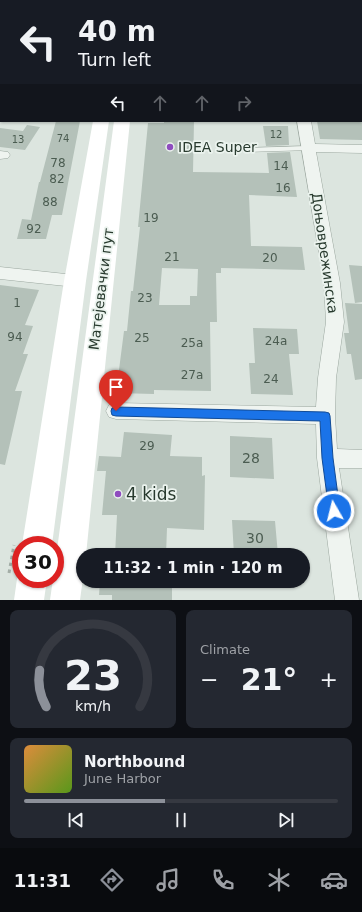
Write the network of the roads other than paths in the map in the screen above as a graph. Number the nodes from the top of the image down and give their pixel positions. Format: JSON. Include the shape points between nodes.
{"nodes":[{"id":1,"x":101,"y":122,"type":"edge"},
{"id":2,"x":122,"y":122,"type":"edge"},
{"id":3,"x":304,"y":122,"type":"edge"},
{"id":4,"x":308,"y":148,"type":"junction"},
{"id":5,"x":362,"y":148,"type":"edge"},
{"id":6,"x":245,"y":150,"type":"dead end"},
{"id":7,"x":0,"y":273,"type":"edge"},
{"id":8,"x":75,"y":281,"type":"junction"},
{"id":9,"x":116,"y":411,"type":"dead end"},
{"id":10,"x":325,"y":416,"type":"junction"},
{"id":11,"x":327,"y":458,"type":"junction"},
{"id":12,"x":362,"y":459,"type":"edge"},
{"id":13,"x":38,"y":536,"type":"edge"},
{"id":14,"x":31,"y":588,"type":"edge"},
{"id":15,"x":29,"y":600,"type":"edge"},
{"id":16,"x":65,"y":600,"type":"edge"},
{"id":17,"x":347,"y":600,"type":"edge"}],
"edges":[{"from":1,"to":8,"type":"main road","name":"Матејевачки пут"},
{"from":2,"to":16,"type":"main road","name":"Матејевачки пут"},
{"from":3,"to":4,"type":"street","name":"Доњоврежинска"},
{"from":4,"to":5,"type":"street"},
{"from":4,"to":6,"type":"lane"},
{"from":4,"to":10,"type":"street","name":"Доњоврежинска","via":[[332,283],[335,322],[327,378]]},
{"from":7,"to":8,"type":"street"},
{"from":8,"to":13,"type":"main road","name":"Матејевачки пут"},
{"from":9,"to":10,"type":"street"},
{"from":10,"to":11,"type":"street","name":"Доњоврежинска"},
{"from":11,"to":12,"type":"street"},
{"from":11,"to":17,"type":"street","name":"Доњоврежинска"},
{"from":14,"to":15,"type":"main road"}]}
